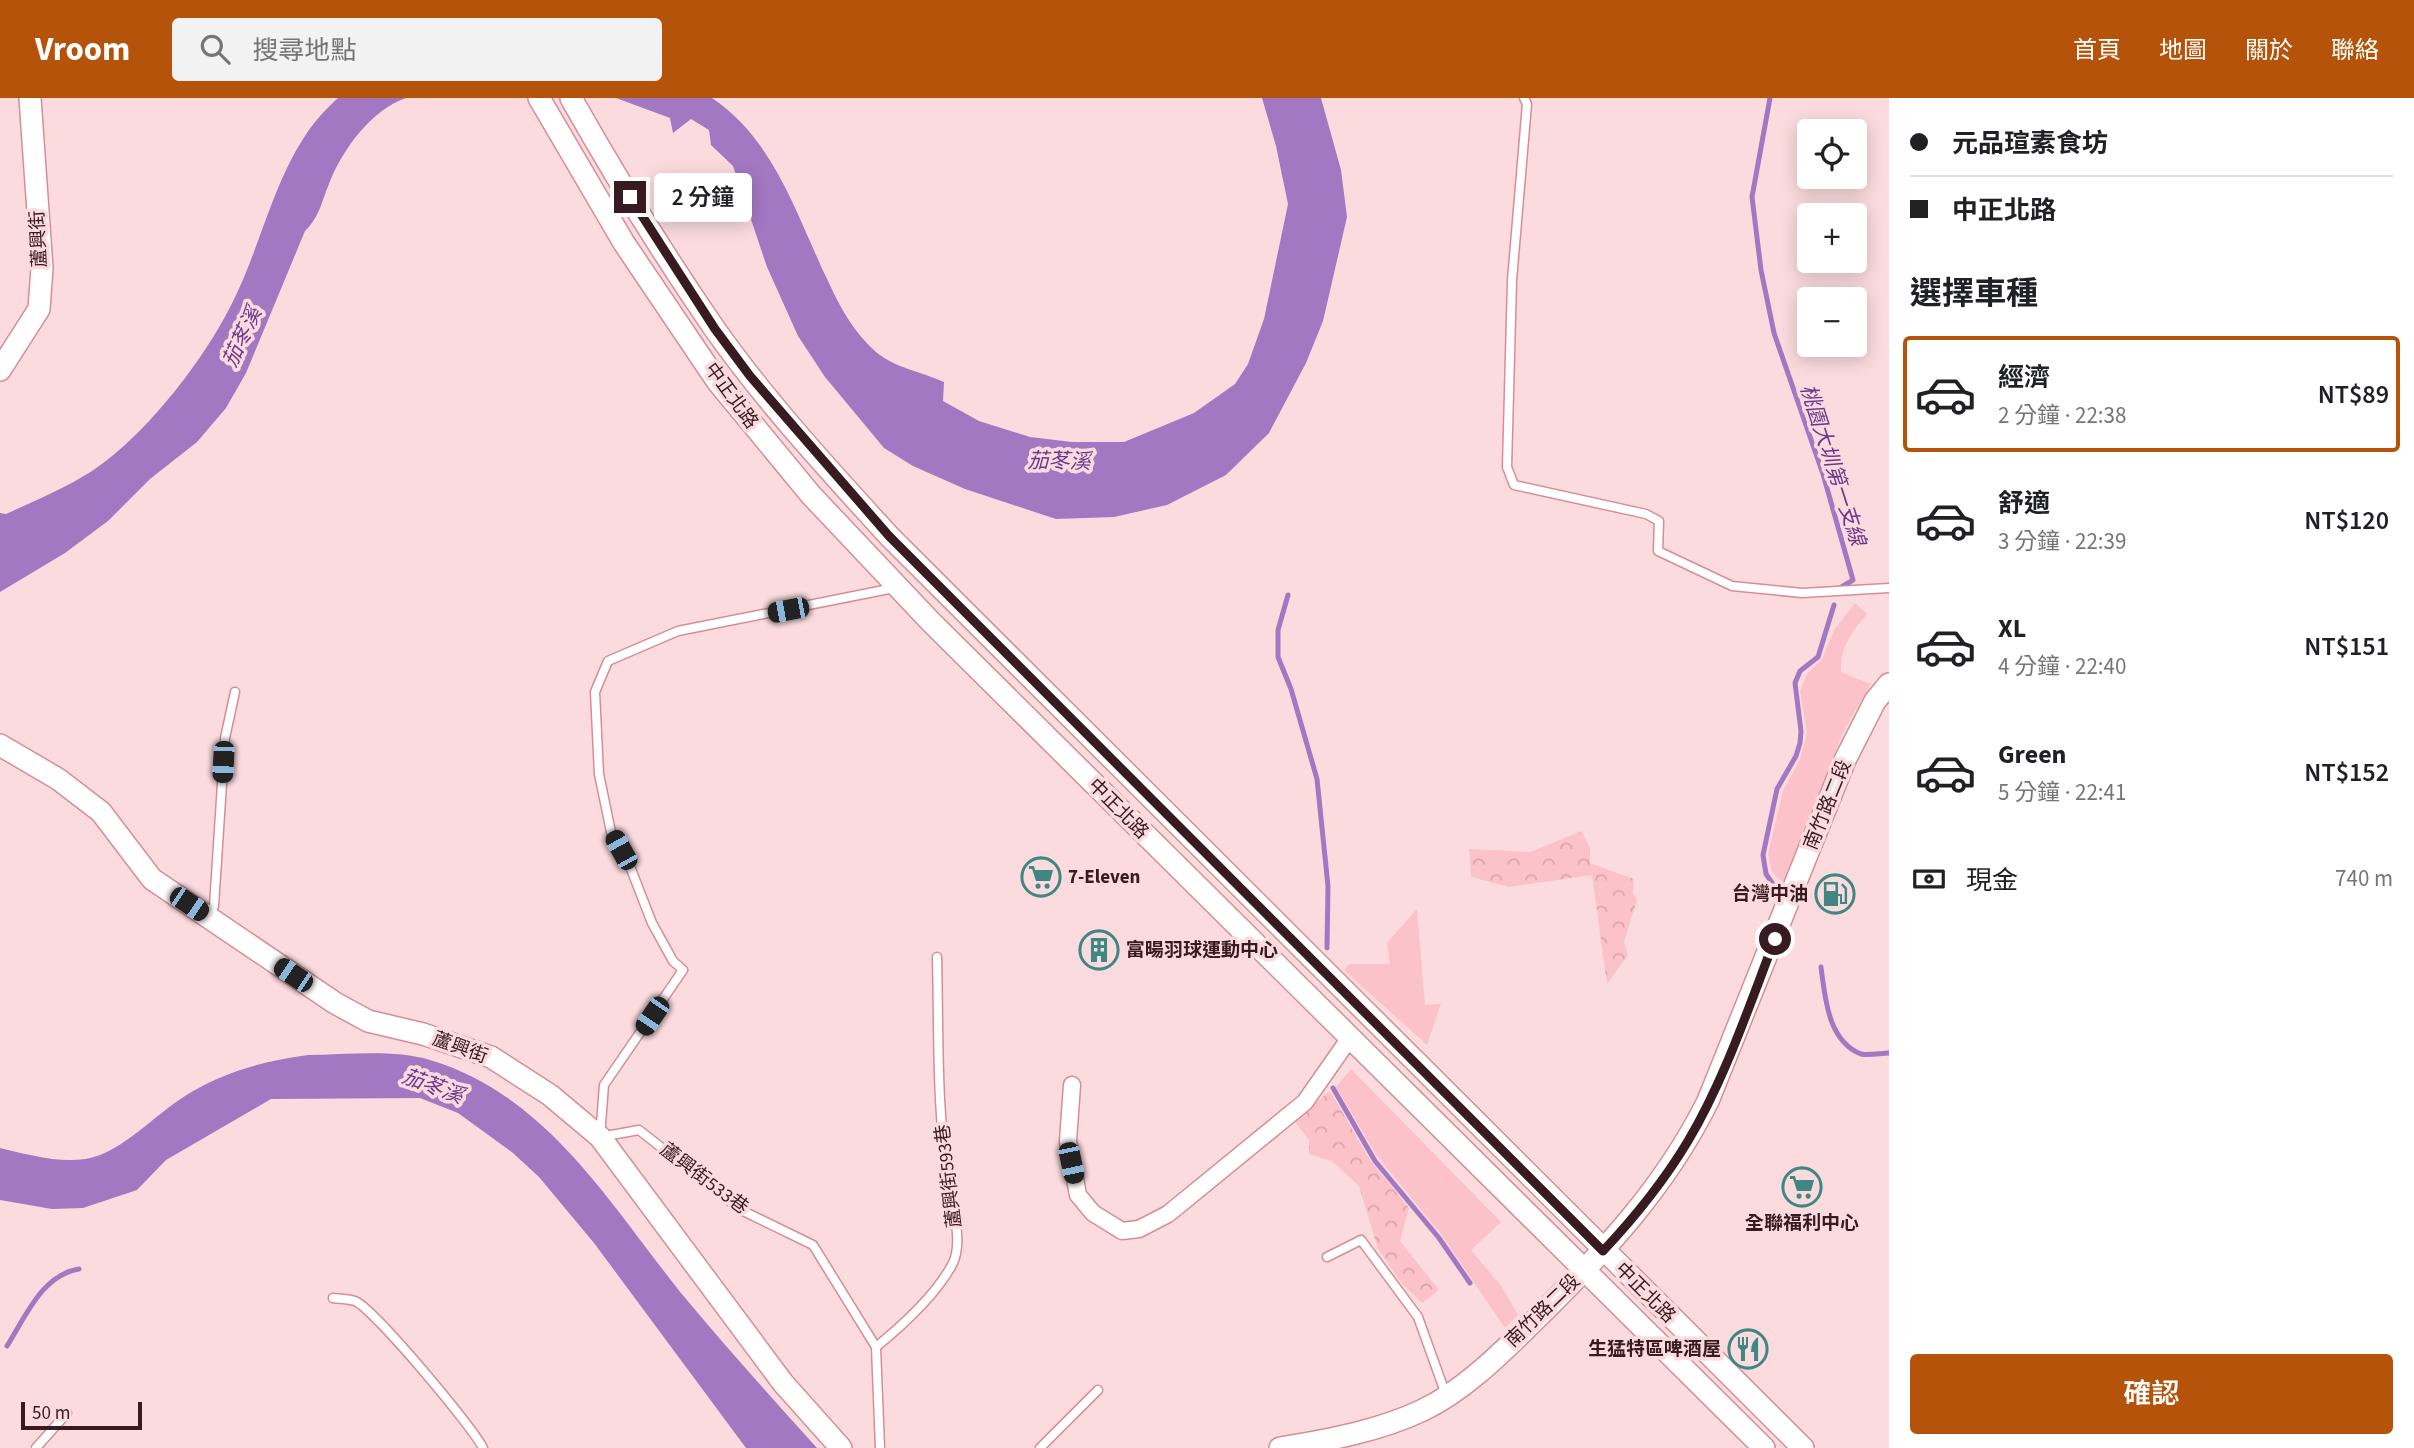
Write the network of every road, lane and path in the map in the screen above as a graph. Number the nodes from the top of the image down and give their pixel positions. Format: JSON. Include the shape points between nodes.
{"nodes":[{"id":1,"x":30,"y":98,"type":"edge"},
{"id":2,"x":1524,"y":98,"type":"edge"},
{"id":3,"x":572,"y":100,"type":"edge"},
{"id":4,"x":542,"y":104,"type":"edge"},
{"id":5,"x":0,"y":370,"type":"edge"},
{"id":6,"x":897,"y":588,"type":"junction"},
{"id":7,"x":1889,"y":589,"type":"edge"},
{"id":8,"x":1889,"y":684,"type":"edge"},
{"id":9,"x":235,"y":692,"type":"dead end"},
{"id":10,"x":0,"y":745,"type":"edge"},
{"id":11,"x":208,"y":917,"type":"junction"},
{"id":12,"x":937,"y":957,"type":"dead end"},
{"id":13,"x":1349,"y":1039,"type":"junction"},
{"id":14,"x":1072,"y":1084,"type":"dead end"},
{"id":15,"x":600,"y":1137,"type":"junction"},
{"id":16,"x":1603,"y":1251,"type":"junction"},
{"id":17,"x":1327,"y":1256,"type":"dead end"},
{"id":18,"x":1584,"y":1272,"type":"junction"},
{"id":19,"x":333,"y":1298,"type":"dead end"},
{"id":20,"x":876,"y":1347,"type":"junction"},
{"id":21,"x":1098,"y":1390,"type":"dead end"},
{"id":22,"x":1446,"y":1395,"type":"junction"},
{"id":23,"x":67,"y":1413,"type":"dead end"},
{"id":24,"x":36,"y":1448,"type":"edge"},
{"id":25,"x":483,"y":1448,"type":"edge"},
{"id":26,"x":841,"y":1448,"type":"edge"},
{"id":27,"x":880,"y":1448,"type":"edge"},
{"id":28,"x":1040,"y":1448,"type":"edge"},
{"id":29,"x":1280,"y":1448,"type":"edge"},
{"id":30,"x":1764,"y":1448,"type":"edge"},
{"id":31,"x":1803,"y":1448,"type":"edge"}],
"edges":[{"from":1,"to":5,"type":"street","name":"蘆興街","via":[[42,268],[39,309]]},
{"from":2,"to":7,"type":"lane","via":[[1522,191],[1512,280],[1510,480],[1514,485],[1646,514],[1659,521],[1658,551],[1732,586],[1802,593]]},
{"from":3,"to":16,"type":"street","name":"中正北路","via":[[715,329],[840,482],[954,603]]},
{"from":4,"to":6,"type":"street","name":"中正北路","via":[[624,243],[718,381],[811,495]]},
{"from":6,"to":13,"type":"street","name":"中正北路"},
{"from":6,"to":15,"type":"lane","via":[[678,631],[628,650],[608,661],[601,672],[595,692],[599,774],[611,832],[652,923],[683,970],[604,1085]]},
{"from":8,"to":16,"type":"street","name":"南竹路二段","via":[[1875,701],[1845,760],[1704,1111],[1667,1173]]},
{"from":9,"to":11,"type":"lane","via":[[225,738],[214,906]]},
{"from":10,"to":11,"type":"street","name":"蘆興街","via":[[58,779],[101,812],[152,879]]},
{"from":11,"to":15,"type":"street","name":"蘆興街","via":[[368,1021],[491,1058],[550,1095]]},
{"from":12,"to":20,"type":"lane","name":"蘆興街593巷","via":[[943,1153],[956,1242],[953,1264],[907,1321]]},
{"from":13,"to":14,"type":"street","via":[[1305,1102],[1168,1214],[1139,1229],[1122,1231],[1093,1213],[1078,1195],[1068,1140]]},
{"from":13,"to":18,"type":"street","name":"中正北路"},
{"from":15,"to":20,"type":"lane","name":"蘆興街533巷","via":[[639,1130],[741,1210],[813,1245]]},
{"from":15,"to":26,"type":"street","name":"蘆興街","via":[[783,1383]]},
{"from":16,"to":18,"type":"street","name":"南竹路二段"},
{"from":16,"to":31,"type":"street","name":"中正北路"},
{"from":17,"to":22,"type":"lane","via":[[1361,1240],[1418,1317]]},
{"from":18,"to":22,"type":"street","name":"南竹路二段","via":[[1513,1341]]},
{"from":18,"to":30,"type":"street","name":"中正北路"},
{"from":19,"to":25,"type":"lane","via":[[357,1301],[475,1431]]},
{"from":20,"to":27,"type":"lane"},
{"from":21,"to":28,"type":"lane"},
{"from":22,"to":29,"type":"street","name":"南竹路二段","via":[[1384,1426]]},
{"from":23,"to":24,"type":"lane"}]}
